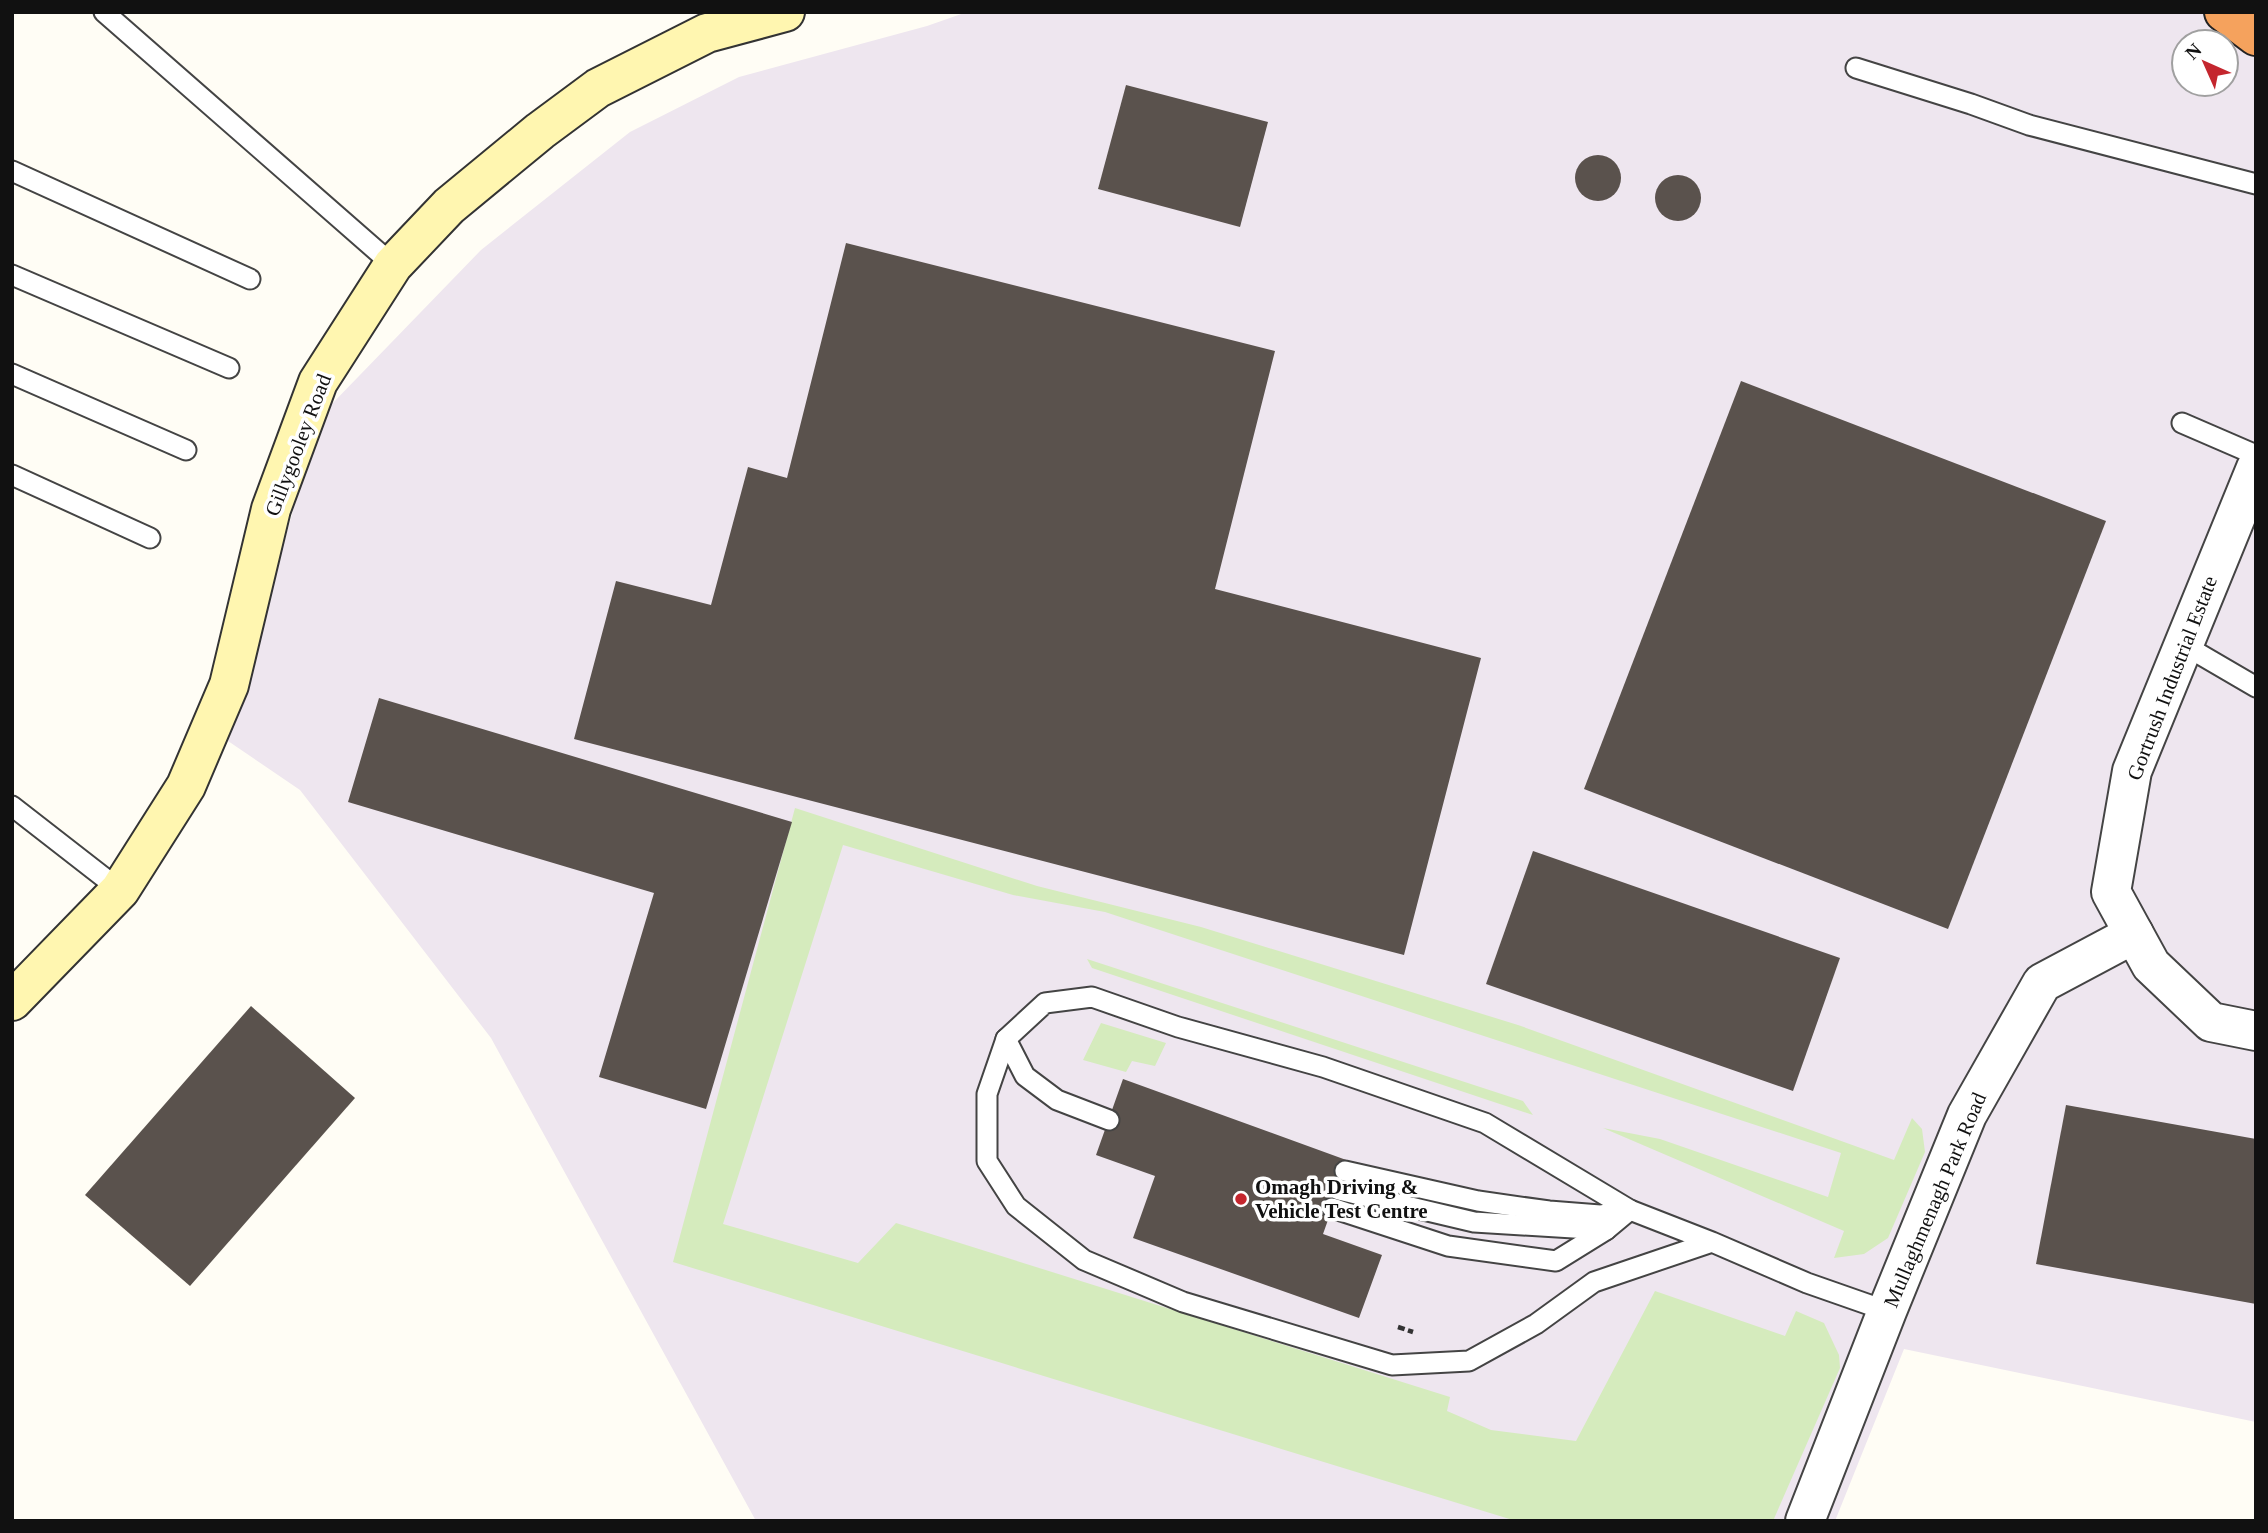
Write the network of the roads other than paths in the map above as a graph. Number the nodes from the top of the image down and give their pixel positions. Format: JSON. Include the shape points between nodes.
{"nodes":[{"id":1,"x":104,"y":12,"type":"edge"},
{"id":2,"x":785,"y":12,"type":"edge"},
{"id":3,"x":2224,"y":12,"type":"edge"},
{"id":4,"x":2256,"y":36,"type":"edge"},
{"id":5,"x":1856,"y":68,"type":"dead end"},
{"id":6,"x":12,"y":171,"type":"edge"},
{"id":7,"x":2256,"y":184,"type":"edge"},
{"id":8,"x":393,"y":264,"type":"junction"},
{"id":9,"x":12,"y":275,"type":"edge"},
{"id":10,"x":250,"y":279,"type":"dead end"},
{"id":11,"x":229,"y":369,"type":"dead end"},
{"id":12,"x":12,"y":374,"type":"edge"},
{"id":13,"x":2182,"y":423,"type":"dead end"},
{"id":14,"x":186,"y":450,"type":"dead end"},
{"id":15,"x":2256,"y":455,"type":"edge"},
{"id":16,"x":2256,"y":468,"type":"edge"},
{"id":17,"x":12,"y":475,"type":"edge"},
{"id":18,"x":150,"y":538,"type":"dead end"},
{"id":19,"x":2184,"y":645,"type":"junction"},
{"id":20,"x":2256,"y":687,"type":"edge"},
{"id":21,"x":12,"y":806,"type":"edge"},
{"id":22,"x":120,"y":890,"type":"junction"},
{"id":23,"x":2134,"y":934,"type":"junction"},
{"id":24,"x":12,"y":1001,"type":"edge"},
{"id":25,"x":2256,"y":1031,"type":"edge"},
{"id":26,"x":1006,"y":1039,"type":"junction"},
{"id":27,"x":1109,"y":1120,"type":"dead end"},
{"id":28,"x":1339,"y":1190,"type":"junction"},
{"id":29,"x":1630,"y":1210,"type":"junction"},
{"id":30,"x":1606,"y":1230,"type":"junction"},
{"id":31,"x":1712,"y":1242,"type":"junction"},
{"id":32,"x":1887,"y":1311,"type":"junction"},
{"id":33,"x":1805,"y":1521,"type":"edge"}],
"edges":[{"from":1,"to":8,"type":"lane"},
{"from":2,"to":8,"type":"main road","name":"Gillygooley Road","via":[[707,33],[598,88],[449,206]]},
{"from":3,"to":4,"type":"highway"},
{"from":5,"to":7,"type":"lane","via":[[2029,125]]},
{"from":6,"to":10,"type":"lane"},
{"from":8,"to":22,"type":"main road","name":"Gillygooley Road","via":[[318,382],[271,509],[229,685],[186,786]]},
{"from":9,"to":11,"type":"lane"},
{"from":12,"to":14,"type":"lane"},
{"from":13,"to":15,"type":"lane"},
{"from":16,"to":19,"type":"street","name":"Gortrush Industrial Estate"},
{"from":17,"to":18,"type":"lane"},
{"from":19,"to":20,"type":"lane"},
{"from":19,"to":23,"type":"street","name":"Gortrush Industrial Estate","via":[[2133,771],[2111,892]]},
{"from":21,"to":22,"type":"lane"},
{"from":22,"to":24,"type":"main road","name":"Gillygooley Road"},
{"from":23,"to":25,"type":"street","name":"Gortrush Industrial Estate","via":[[2151,965],[2211,1023]]},
{"from":23,"to":32,"type":"street","name":"Mullaghmenagh Park Road","via":[[2042,983],[1967,1115]]},
{"from":26,"to":27,"type":"lane","via":[[1025,1076],[1057,1100]]},
{"from":26,"to":29,"type":"lane","via":[[1045,1003],[1092,997],[1178,1027],[1323,1067],[1485,1123]]},
{"from":26,"to":31,"type":"lane","via":[[987,1094],[987,1161],[1016,1206],[1084,1260],[1183,1301],[1392,1365],[1469,1361],[1536,1324],[1594,1282]]},
{"from":28,"to":29,"type":"lane","via":[[1600,1215]]},
{"from":28,"to":30,"type":"lane","via":[[1474,1222]]},
{"from":28,"to":30,"type":"lane","via":[[1448,1246],[1556,1261]]},
{"from":29,"to":30,"type":"lane"},
{"from":29,"to":31,"type":"lane"},
{"from":31,"to":32,"type":"lane"},
{"from":32,"to":33,"type":"street","name":"Mullaghmenagh Park Road"}]}
